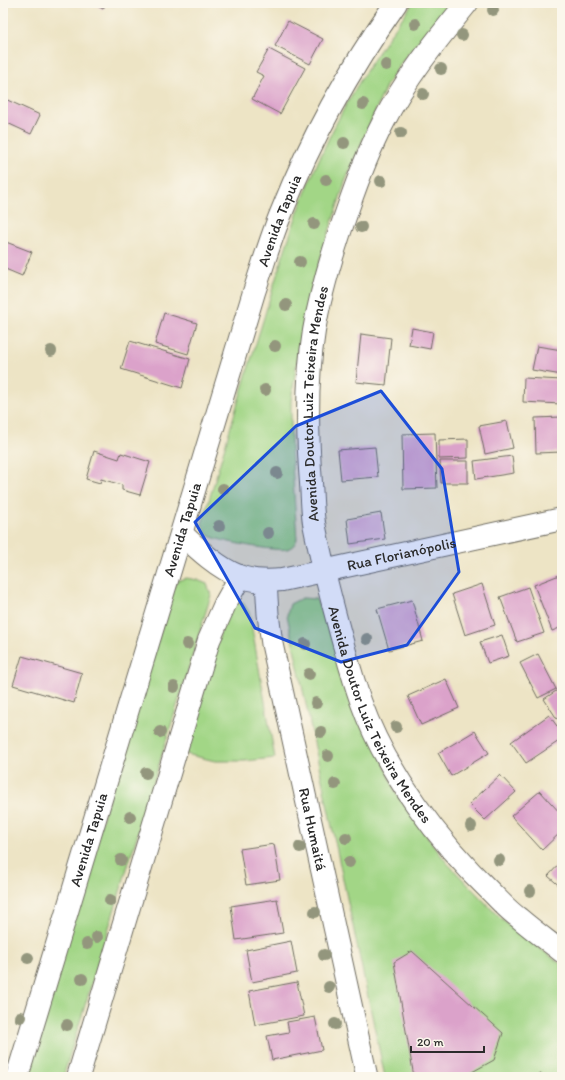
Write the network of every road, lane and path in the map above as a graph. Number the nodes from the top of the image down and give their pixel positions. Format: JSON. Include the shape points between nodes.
{"nodes":[{"id":1,"x":396,"y":3,"type":"edge"},
{"id":2,"x":467,"y":3,"type":"edge"},
{"id":3,"x":562,"y":519,"type":"edge"},
{"id":4,"x":182,"y":534,"type":"junction"},
{"id":5,"x":324,"y":570,"type":"junction"},
{"id":6,"x":240,"y":577,"type":"junction"},
{"id":7,"x":266,"y":581,"type":"junction"},
{"id":8,"x":562,"y":952,"type":"edge"},
{"id":9,"x":17,"y":1077,"type":"edge"},
{"id":10,"x":78,"y":1077,"type":"edge"},
{"id":11,"x":367,"y":1077,"type":"edge"}],
"edges":[{"from":1,"to":4,"type":"street","name":"Avenida Tapuia","via":[[377,30],[335,102],[296,177],[281,213],[254,292]]},
{"from":2,"to":5,"type":"street","name":"Avenida Doutor Luiz Teixeira Mendes","via":[[409,79],[383,123],[358,179],[323,285],[312,345],[308,412],[314,522]]},
{"from":3,"to":5,"type":"street","name":"Rua Florianópolis"},
{"from":4,"to":6,"type":"street","via":[[208,558]]},
{"from":4,"to":9,"type":"street","name":"Avenida Tapuia"},
{"from":5,"to":7,"type":"street","name":"Rua Florianópolis"},
{"from":5,"to":8,"type":"street","name":"Avenida Doutor Luiz Teixeira Mendes","via":[[361,702],[381,746],[404,785],[437,833],[468,870],[518,918]]},
{"from":6,"to":7,"type":"street","name":"Rua Florianópolis"},
{"from":6,"to":10,"type":"street","via":[[209,640]]},
{"from":7,"to":11,"type":"street","name":"Rua Humaitá","via":[[272,644]]}]}
